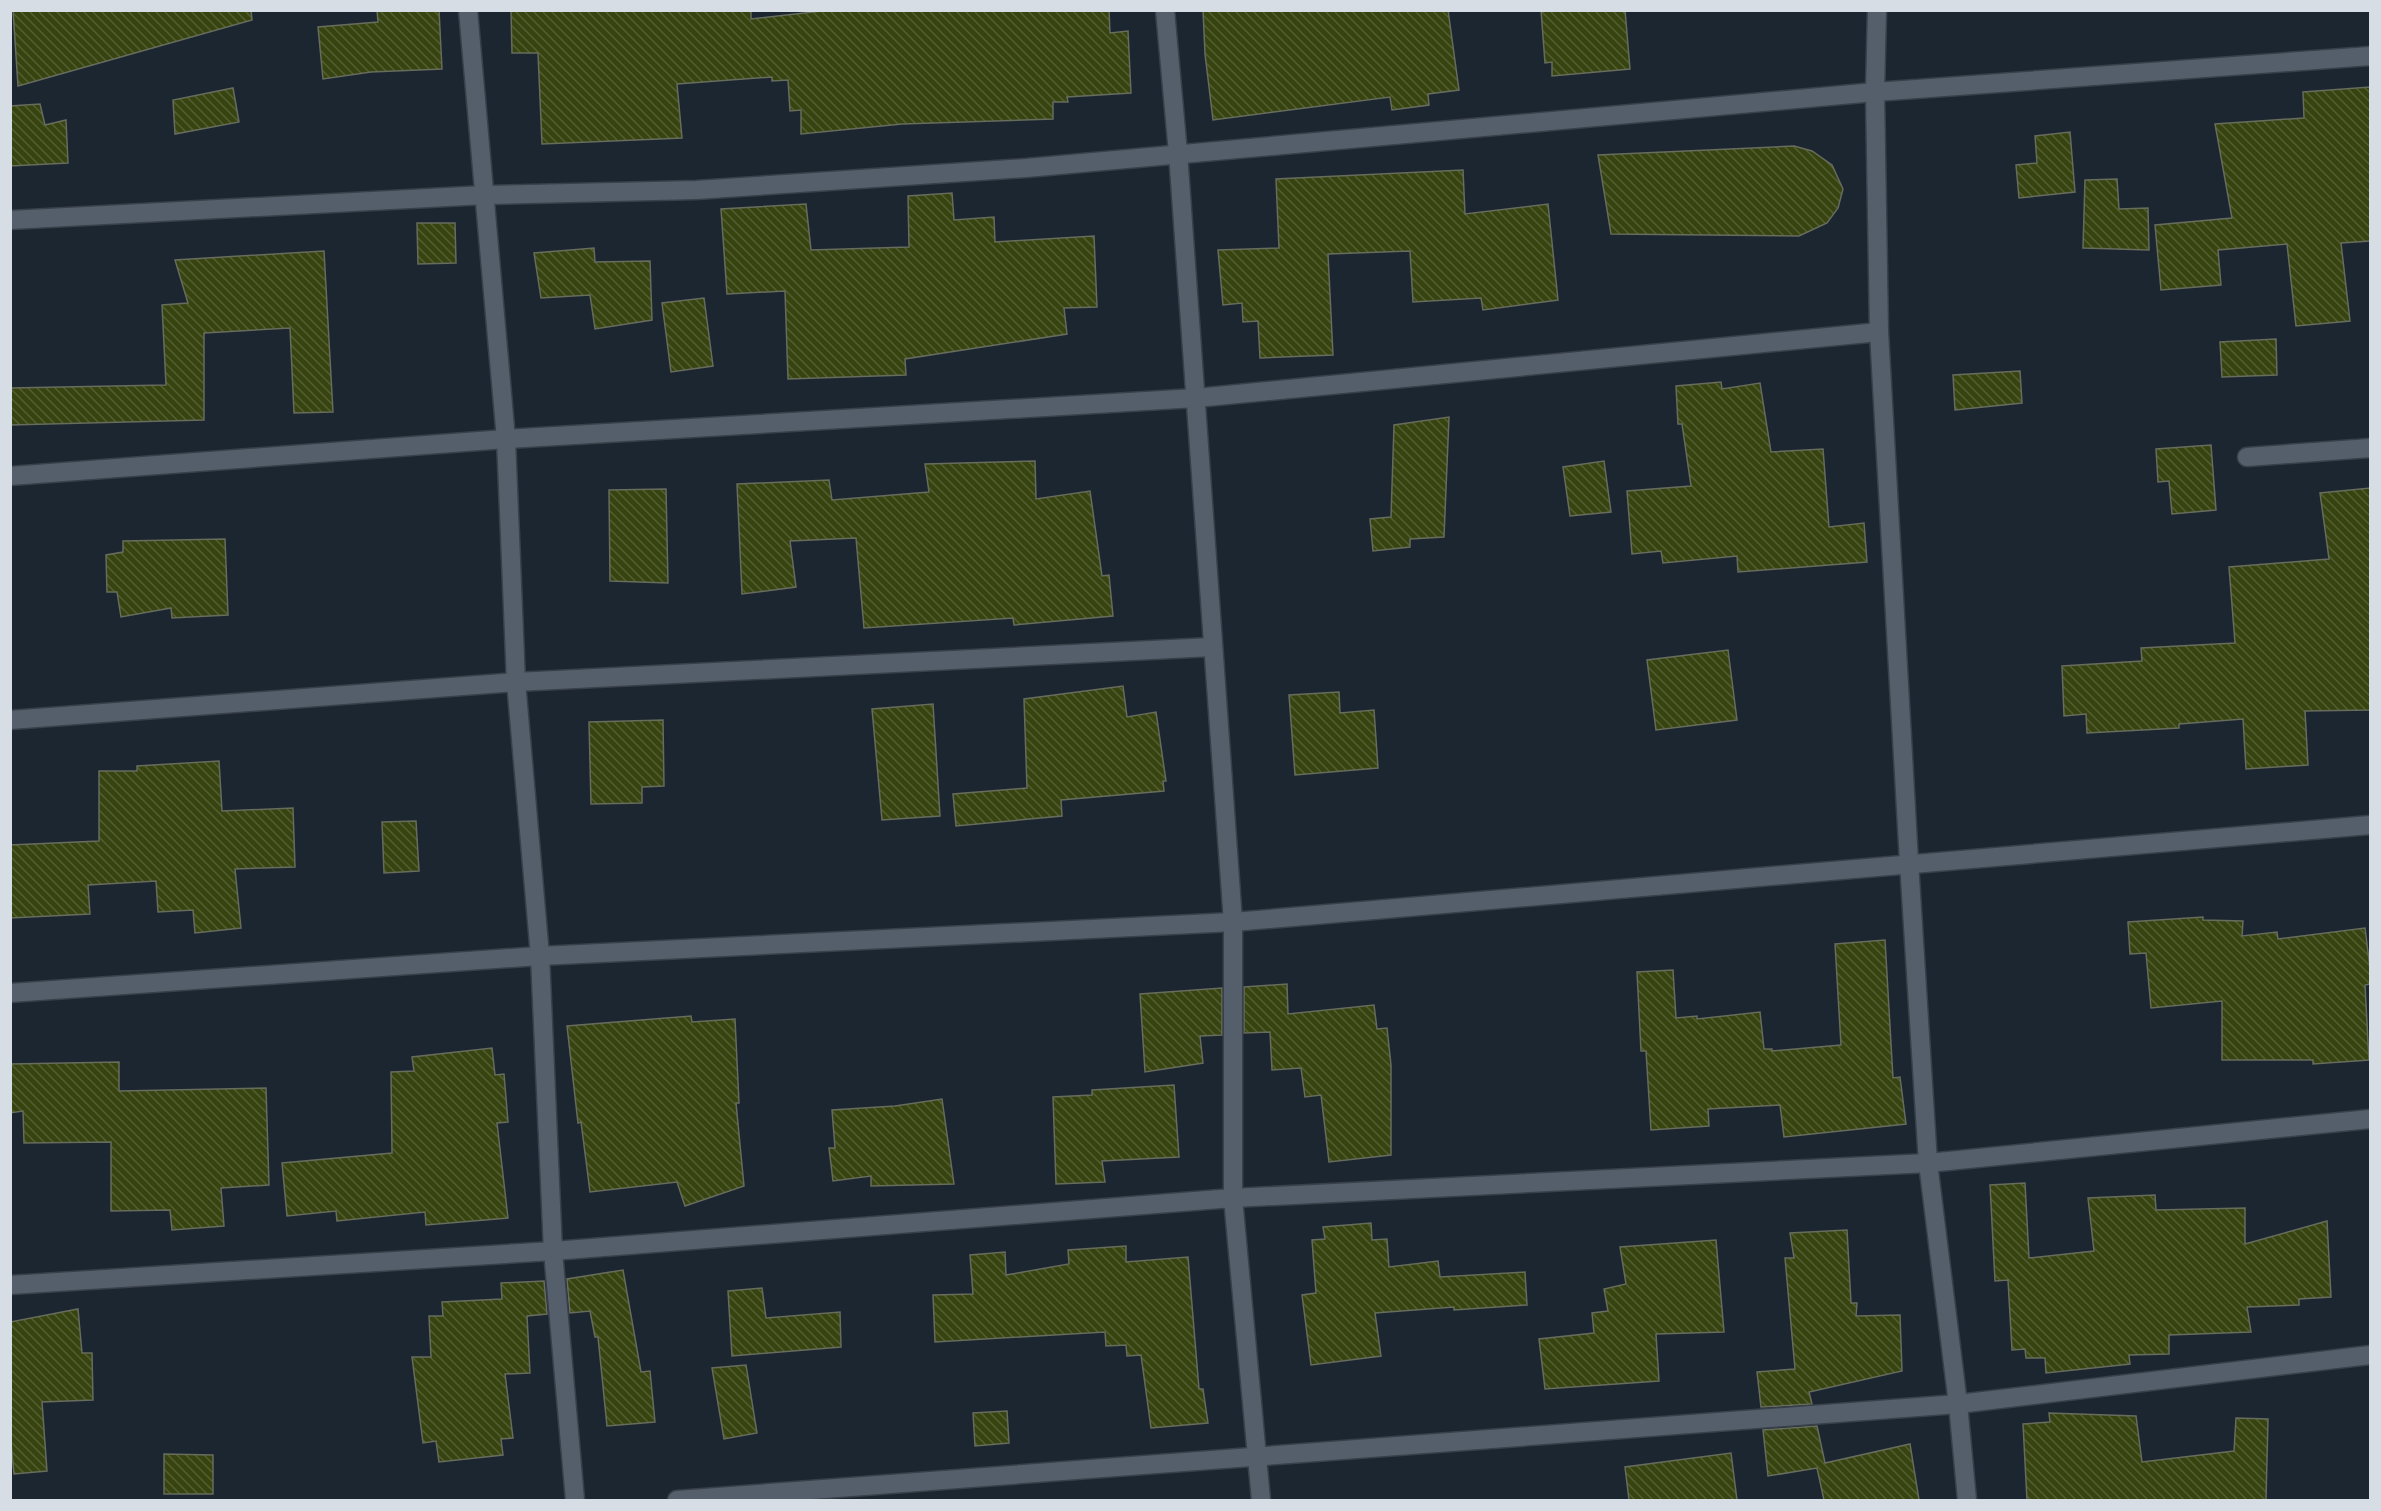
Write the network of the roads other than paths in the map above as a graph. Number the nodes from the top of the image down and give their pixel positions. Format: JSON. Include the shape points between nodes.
{"nodes":[{"id":1,"x":468,"y":10,"type":"edge"},
{"id":2,"x":1165,"y":10,"type":"edge"},
{"id":3,"x":1877,"y":10,"type":"edge"},
{"id":4,"x":2370,"y":56,"type":"edge"},
{"id":5,"x":1875,"y":92,"type":"junction"},
{"id":6,"x":1178,"y":153,"type":"junction"},
{"id":7,"x":485,"y":195,"type":"junction"},
{"id":8,"x":10,"y":220,"type":"edge"},
{"id":9,"x":1879,"y":332,"type":"junction"},
{"id":10,"x":1196,"y":398,"type":"junction"},
{"id":11,"x":506,"y":440,"type":"junction"},
{"id":12,"x":2370,"y":448,"type":"edge"},
{"id":13,"x":2247,"y":457,"type":"dead end"},
{"id":14,"x":10,"y":476,"type":"edge"},
{"id":15,"x":1212,"y":647,"type":"junction"},
{"id":16,"x":516,"y":682,"type":"junction"},
{"id":17,"x":10,"y":720,"type":"edge"},
{"id":18,"x":2370,"y":825,"type":"edge"},
{"id":19,"x":1909,"y":862,"type":"junction"},
{"id":20,"x":1233,"y":922,"type":"junction"},
{"id":21,"x":540,"y":956,"type":"junction"},
{"id":22,"x":10,"y":993,"type":"edge"},
{"id":23,"x":2370,"y":1119,"type":"edge"},
{"id":24,"x":1928,"y":1162,"type":"junction"},
{"id":25,"x":1233,"y":1198,"type":"junction"},
{"id":26,"x":553,"y":1251,"type":"junction"},
{"id":27,"x":10,"y":1285,"type":"edge"},
{"id":28,"x":2370,"y":1355,"type":"edge"},
{"id":29,"x":1958,"y":1404,"type":"junction"},
{"id":30,"x":1257,"y":1457,"type":"junction"},
{"id":31,"x":575,"y":1500,"type":"edge"},
{"id":32,"x":676,"y":1500,"type":"edge"},
{"id":33,"x":1261,"y":1500,"type":"edge"},
{"id":34,"x":1967,"y":1500,"type":"edge"}],
"edges":[{"from":1,"to":7,"type":"street"},
{"from":2,"to":6,"type":"street"},
{"from":3,"to":5,"type":"street"},
{"from":4,"to":5,"type":"street"},
{"from":5,"to":6,"type":"street"},
{"from":5,"to":9,"type":"street"},
{"from":6,"to":7,"type":"street","via":[[1026,168],[696,190]]},
{"from":6,"to":10,"type":"street"},
{"from":7,"to":8,"type":"street"},
{"from":7,"to":11,"type":"street"},
{"from":9,"to":10,"type":"street"},
{"from":9,"to":19,"type":"street"},
{"from":10,"to":11,"type":"street"},
{"from":10,"to":15,"type":"street"},
{"from":11,"to":14,"type":"street"},
{"from":11,"to":16,"type":"street"},
{"from":12,"to":13,"type":"street"},
{"from":15,"to":16,"type":"street"},
{"from":15,"to":20,"type":"street"},
{"from":16,"to":17,"type":"street"},
{"from":16,"to":21,"type":"street"},
{"from":18,"to":19,"type":"street"},
{"from":19,"to":20,"type":"street"},
{"from":19,"to":24,"type":"street"},
{"from":20,"to":21,"type":"street"},
{"from":20,"to":25,"type":"street"},
{"from":21,"to":22,"type":"street"},
{"from":21,"to":26,"type":"street"},
{"from":23,"to":24,"type":"street"},
{"from":24,"to":25,"type":"street"},
{"from":24,"to":29,"type":"street"},
{"from":25,"to":26,"type":"street"},
{"from":25,"to":30,"type":"street"},
{"from":26,"to":27,"type":"street"},
{"from":26,"to":31,"type":"street"},
{"from":28,"to":29,"type":"street"},
{"from":29,"to":30,"type":"street"},
{"from":29,"to":34,"type":"street"},
{"from":30,"to":32,"type":"street"},
{"from":30,"to":33,"type":"street"}]}
